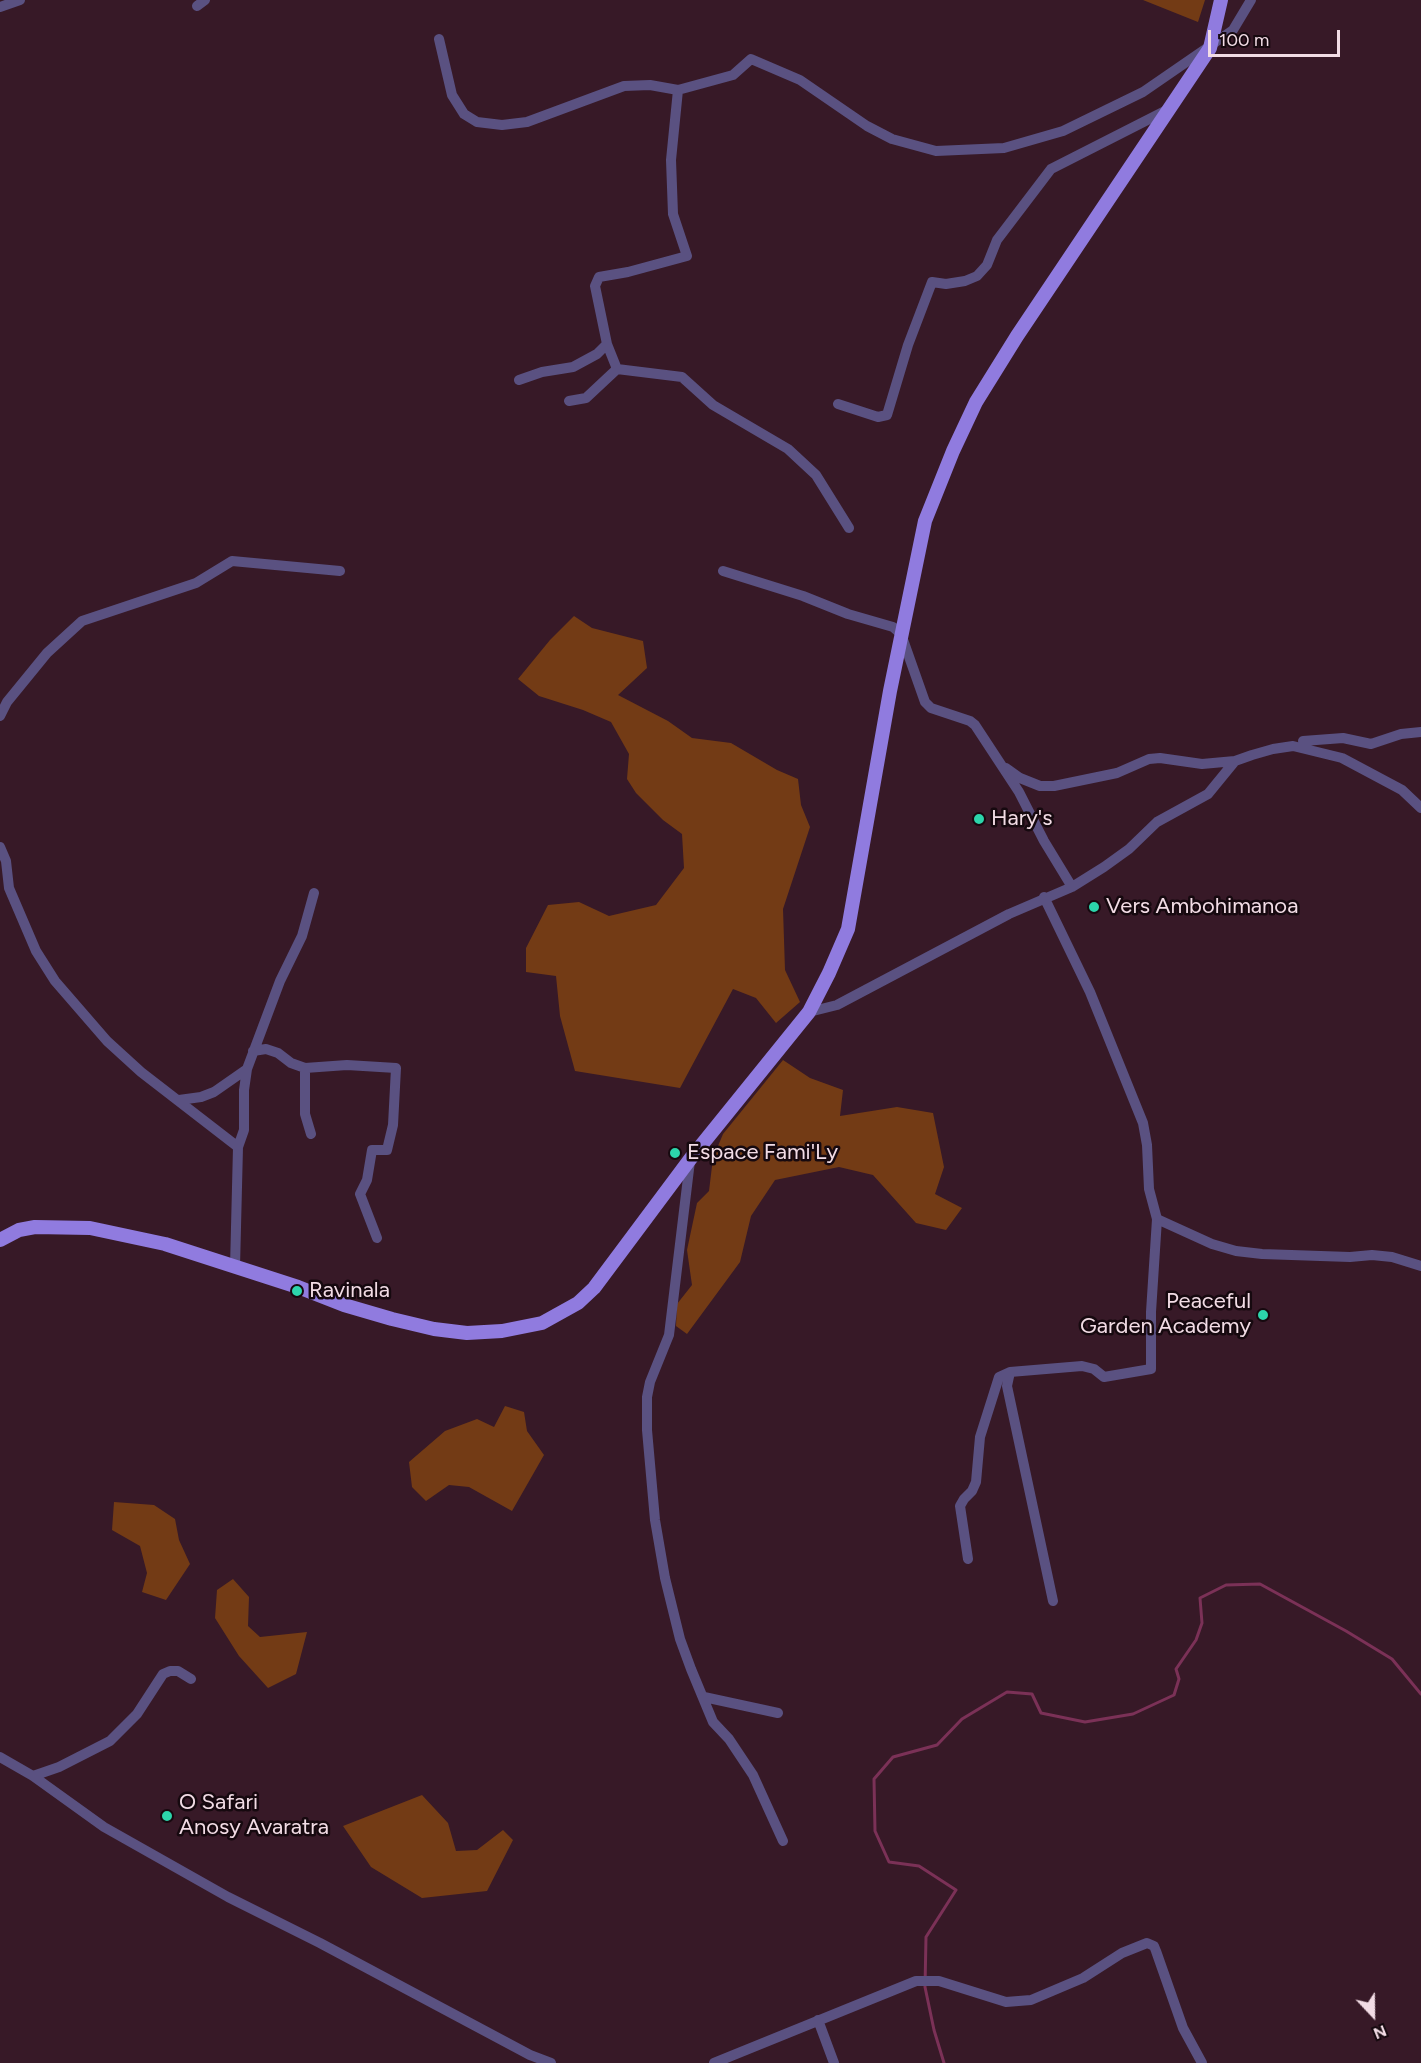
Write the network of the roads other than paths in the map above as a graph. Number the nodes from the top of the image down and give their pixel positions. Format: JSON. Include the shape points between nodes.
{"nodes":[{"id":1,"x":20,"y":0,"type":"edge"},
{"id":2,"x":1221,"y":0,"type":"edge"},
{"id":3,"x":1251,"y":0,"type":"edge"},
{"id":4,"x":0,"y":7,"type":"edge"},
{"id":5,"x":439,"y":39,"type":"dead end"},
{"id":6,"x":1210,"y":48,"type":"junction"},
{"id":7,"x":678,"y":90,"type":"junction"},
{"id":8,"x":1169,"y":109,"type":"junction"},
{"id":9,"x":607,"y":344,"type":"junction"},
{"id":10,"x":617,"y":369,"type":"junction"},
{"id":11,"x":519,"y":380,"type":"dead end"},
{"id":12,"x":568,"y":401,"type":"dead end"},
{"id":13,"x":838,"y":404,"type":"dead end"},
{"id":14,"x":849,"y":528,"type":"dead end"},
{"id":15,"x":340,"y":571,"type":"dead end"},
{"id":16,"x":723,"y":572,"type":"dead end"},
{"id":17,"x":901,"y":634,"type":"junction"},
{"id":18,"x":0,"y":716,"type":"edge"},
{"id":19,"x":1421,"y":732,"type":"edge"},
{"id":20,"x":1303,"y":741,"type":"dead end"},
{"id":21,"x":1235,"y":761,"type":"junction"},
{"id":22,"x":1001,"y":764,"type":"junction"},
{"id":23,"x":1421,"y":808,"type":"edge"},
{"id":24,"x":0,"y":847,"type":"edge"},
{"id":25,"x":1071,"y":887,"type":"junction"},
{"id":26,"x":314,"y":893,"type":"dead end"},
{"id":27,"x":1044,"y":897,"type":"junction"},
{"id":28,"x":809,"y":1012,"type":"junction"},
{"id":29,"x":253,"y":1051,"type":"junction"},
{"id":30,"x":305,"y":1068,"type":"junction"},
{"id":31,"x":247,"y":1069,"type":"junction"},
{"id":32,"x":178,"y":1100,"type":"junction"},
{"id":33,"x":312,"y":1134,"type":"dead end"},
{"id":34,"x":238,"y":1146,"type":"junction"},
{"id":35,"x":691,"y":1158,"type":"junction"},
{"id":36,"x":1157,"y":1219,"type":"junction"},
{"id":37,"x":377,"y":1238,"type":"dead end"},
{"id":38,"x":0,"y":1239,"type":"edge"},
{"id":39,"x":1421,"y":1266,"type":"edge"},
{"id":40,"x":235,"y":1267,"type":"junction"},
{"id":41,"x":1010,"y":1372,"type":"junction"},
{"id":42,"x":968,"y":1559,"type":"dead end"},
{"id":43,"x":1053,"y":1601,"type":"dead end"},
{"id":44,"x":191,"y":1679,"type":"dead end"},
{"id":45,"x":704,"y":1698,"type":"junction"},
{"id":46,"x":778,"y":1713,"type":"dead end"},
{"id":47,"x":0,"y":1757,"type":"edge"},
{"id":48,"x":33,"y":1776,"type":"junction"},
{"id":49,"x":783,"y":1841,"type":"dead end"},
{"id":50,"x":818,"y":2020,"type":"junction"},
{"id":51,"x":551,"y":2063,"type":"edge"},
{"id":52,"x":714,"y":2063,"type":"edge"},
{"id":53,"x":834,"y":2063,"type":"edge"},
{"id":54,"x":1202,"y":2063,"type":"edge"}],
"edges":[{"from":1,"to":4,"type":"street"},
{"from":2,"to":6,"type":"main road"},
{"from":3,"to":6,"type":"street","via":[[1233,30]]},
{"from":5,"to":7,"type":"street","via":[[452,95],[464,114],[477,122],[527,122],[624,86],[650,84]]},
{"from":6,"to":7,"type":"street","via":[[1143,92],[1073,127],[1004,148],[936,151],[892,139],[800,80],[751,59],[733,75]]},
{"from":6,"to":8,"type":"main road"},
{"from":7,"to":9,"type":"street","via":[[671,160],[673,214],[687,256],[599,277],[595,286]]},
{"from":8,"to":13,"type":"street","via":[[1051,169],[997,240],[987,265],[977,276],[946,284],[932,282],[887,415],[879,417]]},
{"from":8,"to":17,"type":"main road","via":[[976,402],[925,521]]},
{"from":9,"to":10,"type":"street"},
{"from":9,"to":11,"type":"street","via":[[573,367]]},
{"from":10,"to":12,"type":"street","via":[[586,398]]},
{"from":10,"to":14,"type":"street","via":[[682,377],[713,405],[788,449],[816,475]]},
{"from":15,"to":18,"type":"street","via":[[232,561],[196,583],[82,621],[47,652]]},
{"from":16,"to":17,"type":"street","via":[[893,627]]},
{"from":17,"to":22,"type":"street","via":[[925,702],[975,725]]},
{"from":17,"to":28,"type":"main road","via":[[848,929]]},
{"from":19,"to":20,"type":"street","via":[[1371,744],[1343,738]]},
{"from":21,"to":22,"type":"street","via":[[1202,764],[1149,759],[1117,773],[1054,786],[1040,786],[1020,778]]},
{"from":21,"to":23,"type":"street","via":[[1273,748],[1293,746],[1325,753],[1390,783]]},
{"from":21,"to":25,"type":"street","via":[[1208,794],[1157,822],[1129,849]]},
{"from":22,"to":25,"type":"street"},
{"from":24,"to":32,"type":"street","via":[[9,888],[36,951],[55,981],[107,1041]]},
{"from":25,"to":27,"type":"street"},
{"from":26,"to":29,"type":"street","via":[[302,936]]},
{"from":27,"to":28,"type":"street","via":[[837,1005]]},
{"from":27,"to":36,"type":"street","via":[[1090,992],[1143,1123],[1149,1189]]},
{"from":28,"to":35,"type":"main road"},
{"from":29,"to":30,"type":"street","via":[[266,1048]]},
{"from":29,"to":31,"type":"street"},
{"from":30,"to":33,"type":"street","via":[[305,1114]]},
{"from":30,"to":37,"type":"street","via":[[396,1068],[393,1125],[387,1150],[372,1150],[367,1180],[360,1194]]},
{"from":31,"to":32,"type":"street","via":[[214,1092]]},
{"from":31,"to":34,"type":"street","via":[[244,1130]]},
{"from":32,"to":34,"type":"street"},
{"from":34,"to":40,"type":"street"},
{"from":35,"to":40,"type":"main road","via":[[594,1288],[562,1314],[532,1326],[480,1333],[413,1324]]},
{"from":35,"to":45,"type":"street","via":[[669,1335],[650,1382],[647,1430],[665,1578],[680,1640]]},
{"from":36,"to":39,"type":"street","via":[[1236,1251],[1372,1255]]},
{"from":36,"to":41,"type":"street","via":[[1151,1369],[1104,1377],[1082,1366]]},
{"from":38,"to":40,"type":"main road","via":[[35,1227],[90,1228],[165,1244]]},
{"from":41,"to":42,"type":"street","via":[[999,1377],[991,1398],[980,1437],[976,1482],[960,1506]]},
{"from":41,"to":43,"type":"street","via":[[1008,1386]]},
{"from":44,"to":48,"type":"street","via":[[178,1671],[163,1674],[137,1714],[110,1741]]},
{"from":45,"to":46,"type":"street"},
{"from":45,"to":49,"type":"street","via":[[713,1722],[753,1775]]},
{"from":47,"to":48,"type":"street"},
{"from":48,"to":51,"type":"street","via":[[104,1827],[228,1897]]},
{"from":50,"to":52,"type":"street"},
{"from":50,"to":53,"type":"street"},
{"from":50,"to":54,"type":"street","via":[[916,1982],[939,1981],[1006,2002],[1031,2000],[1083,1978],[1122,1953],[1147,1943],[1154,1946],[1183,2028]]}]}
